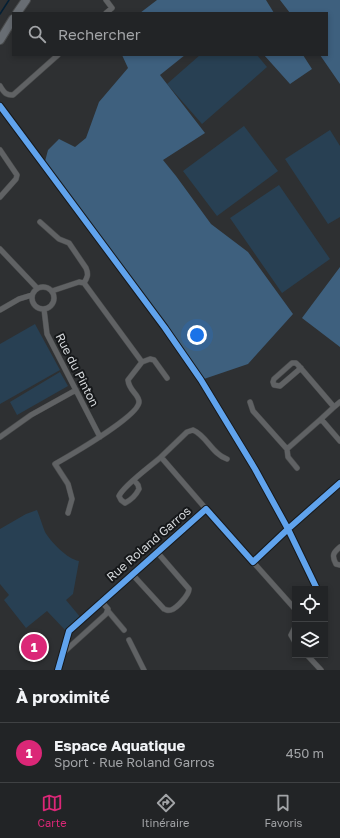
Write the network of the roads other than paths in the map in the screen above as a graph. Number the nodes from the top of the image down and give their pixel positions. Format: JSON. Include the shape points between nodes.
{"nodes":[{"id":1,"x":26,"y":0,"type":"edge"},
{"id":2,"x":31,"y":0,"type":"edge"},
{"id":3,"x":106,"y":0,"type":"edge"},
{"id":4,"x":18,"y":12,"type":"edge"},
{"id":5,"x":24,"y":12,"type":"edge"},
{"id":6,"x":107,"y":12,"type":"edge"},
{"id":7,"x":12,"y":22,"type":"edge"},
{"id":8,"x":12,"y":30,"type":"edge"},
{"id":9,"x":0,"y":40,"type":"edge"},
{"id":10,"x":0,"y":48,"type":"edge"},
{"id":11,"x":57,"y":56,"type":"edge"},
{"id":12,"x":0,"y":86,"type":"edge"},
{"id":13,"x":0,"y":150,"type":"edge"},
{"id":14,"x":0,"y":197,"type":"edge"},
{"id":15,"x":40,"y":222,"type":"dead end"},
{"id":16,"x":0,"y":249,"type":"edge"},
{"id":17,"x":84,"y":283,"type":"junction"},
{"id":18,"x":36,"y":288,"type":"junction"},
{"id":19,"x":52,"y":291,"type":"junction"},
{"id":20,"x":32,"y":295,"type":"junction"},
{"id":21,"x":44,"y":309,"type":"junction"},
{"id":22,"x":0,"y":310,"type":"edge"},
{"id":23,"x":142,"y":362,"type":"junction"},
{"id":24,"x":301,"y":368,"type":"junction"},
{"id":25,"x":166,"y":378,"type":"dead end"},
{"id":26,"x":76,"y":390,"type":"junction"},
{"id":27,"x":250,"y":402,"type":"dead end"},
{"id":28,"x":340,"y":402,"type":"edge"},
{"id":29,"x":334,"y":407,"type":"junction"},
{"id":30,"x":321,"y":419,"type":"junction"},
{"id":31,"x":0,"y":437,"type":"edge"},
{"id":32,"x":100,"y":437,"type":"junction"},
{"id":33,"x":340,"y":441,"type":"edge"},
{"id":34,"x":287,"y":449,"type":"junction"},
{"id":35,"x":161,"y":457,"type":"junction"},
{"id":36,"x":227,"y":459,"type":"dead end"},
{"id":37,"x":297,"y":468,"type":"dead end"},
{"id":38,"x":134,"y":480,"type":"dead end"},
{"id":39,"x":340,"y":483,"type":"edge"},
{"id":40,"x":206,"y":509,"type":"junction"},
{"id":41,"x":68,"y":513,"type":"dead end"},
{"id":42,"x":340,"y":547,"type":"edge"},
{"id":43,"x":157,"y":552,"type":"junction"},
{"id":44,"x":252,"y":562,"type":"junction"},
{"id":45,"x":340,"y":564,"type":"edge"},
{"id":46,"x":132,"y":574,"type":"junction"},
{"id":47,"x":101,"y":602,"type":"junction"},
{"id":48,"x":292,"y":606,"type":"edge"},
{"id":49,"x":108,"y":611,"type":"junction"},
{"id":50,"x":124,"y":630,"type":"dead end"},
{"id":51,"x":129,"y":640,"type":"dead end"},
{"id":52,"x":63,"y":652,"type":"junction"},
{"id":53,"x":310,"y":658,"type":"edge"},
{"id":54,"x":58,"y":670,"type":"edge"},
{"id":55,"x":144,"y":670,"type":"edge"},
{"id":56,"x":321,"y":670,"type":"edge"}],
"edges":[{"from":1,"to":4,"type":"main road"},
{"from":2,"to":5,"type":"main road"},
{"from":3,"to":6,"type":"street","via":[[112,8]]},
{"from":7,"to":9,"type":"main road"},
{"from":8,"to":10,"type":"main road"},
{"from":11,"to":12,"type":"street","via":[[13,94],[7,95]]},
{"from":13,"to":14,"type":"street","via":[[16,179]]},
{"from":15,"to":17,"type":"street","via":[[59,239],[68,243],[86,268],[88,278]]},
{"from":16,"to":18,"type":"street"},
{"from":17,"to":19,"type":"street","via":[[79,282]]},
{"from":17,"to":23,"type":"street"},
{"from":18,"to":19,"type":"street","via":[[43,286]]},
{"from":18,"to":20,"type":"street"},
{"from":19,"to":21,"type":"street","via":[[53,302]]},
{"from":20,"to":21,"type":"street","via":[[34,304]]},
{"from":20,"to":22,"type":"street"},
{"from":21,"to":26,"type":"street","name":"Rue du Pinton","via":[[47,334]]},
{"from":23,"to":25,"type":"street","via":[[154,360]]},
{"from":23,"to":32,"type":"street","via":[[128,380],[129,386],[138,398],[137,407]]},
{"from":24,"to":24,"type":"street","via":[[292,363],[274,379],[274,385],[280,386]]},
{"from":24,"to":29,"type":"street"},
{"from":26,"to":31,"type":"street","via":[[31,415]]},
{"from":26,"to":32,"type":"street","name":"Rue du Pinton"},
{"from":27,"to":34,"type":"street","via":[[253,411]]},
{"from":28,"to":29,"type":"street"},
{"from":29,"to":30,"type":"street"},
{"from":30,"to":33,"type":"street"},
{"from":30,"to":34,"type":"street"},
{"from":32,"to":41,"type":"street","via":[[55,464],[68,484],[72,499]]},
{"from":34,"to":37,"type":"street","via":[[288,457]]},
{"from":35,"to":36,"type":"street","via":[[187,432],[193,430],[199,433],[220,457]]},
{"from":35,"to":38,"type":"street"},
{"from":35,"to":40,"type":"street"},
{"from":39,"to":44,"type":"street"},
{"from":40,"to":43,"type":"street","name":"Rue Roland Garros"},
{"from":40,"to":44,"type":"street","name":"Rue Roland Garros"},
{"from":42,"to":45,"type":"street","via":[[333,556],[336,564]]},
{"from":43,"to":46,"type":"street","name":"Rue Roland Garros"},
{"from":43,"to":46,"type":"street","name":"Rue Roland Garros","via":[[189,589],[188,595],[172,609],[164,609]]},
{"from":44,"to":48,"type":"street","name":"Rue Roland Garros"},
{"from":46,"to":47,"type":"street","name":"Rue Roland Garros"},
{"from":47,"to":49,"type":"street"},
{"from":47,"to":52,"type":"street","name":"Rue Roland Garros","via":[[69,631]]},
{"from":49,"to":50,"type":"street"},
{"from":49,"to":52,"type":"street"},
{"from":51,"to":55,"type":"street"},
{"from":52,"to":54,"type":"street","name":"Rue Roland Garros"},
{"from":53,"to":56,"type":"street"}]}
